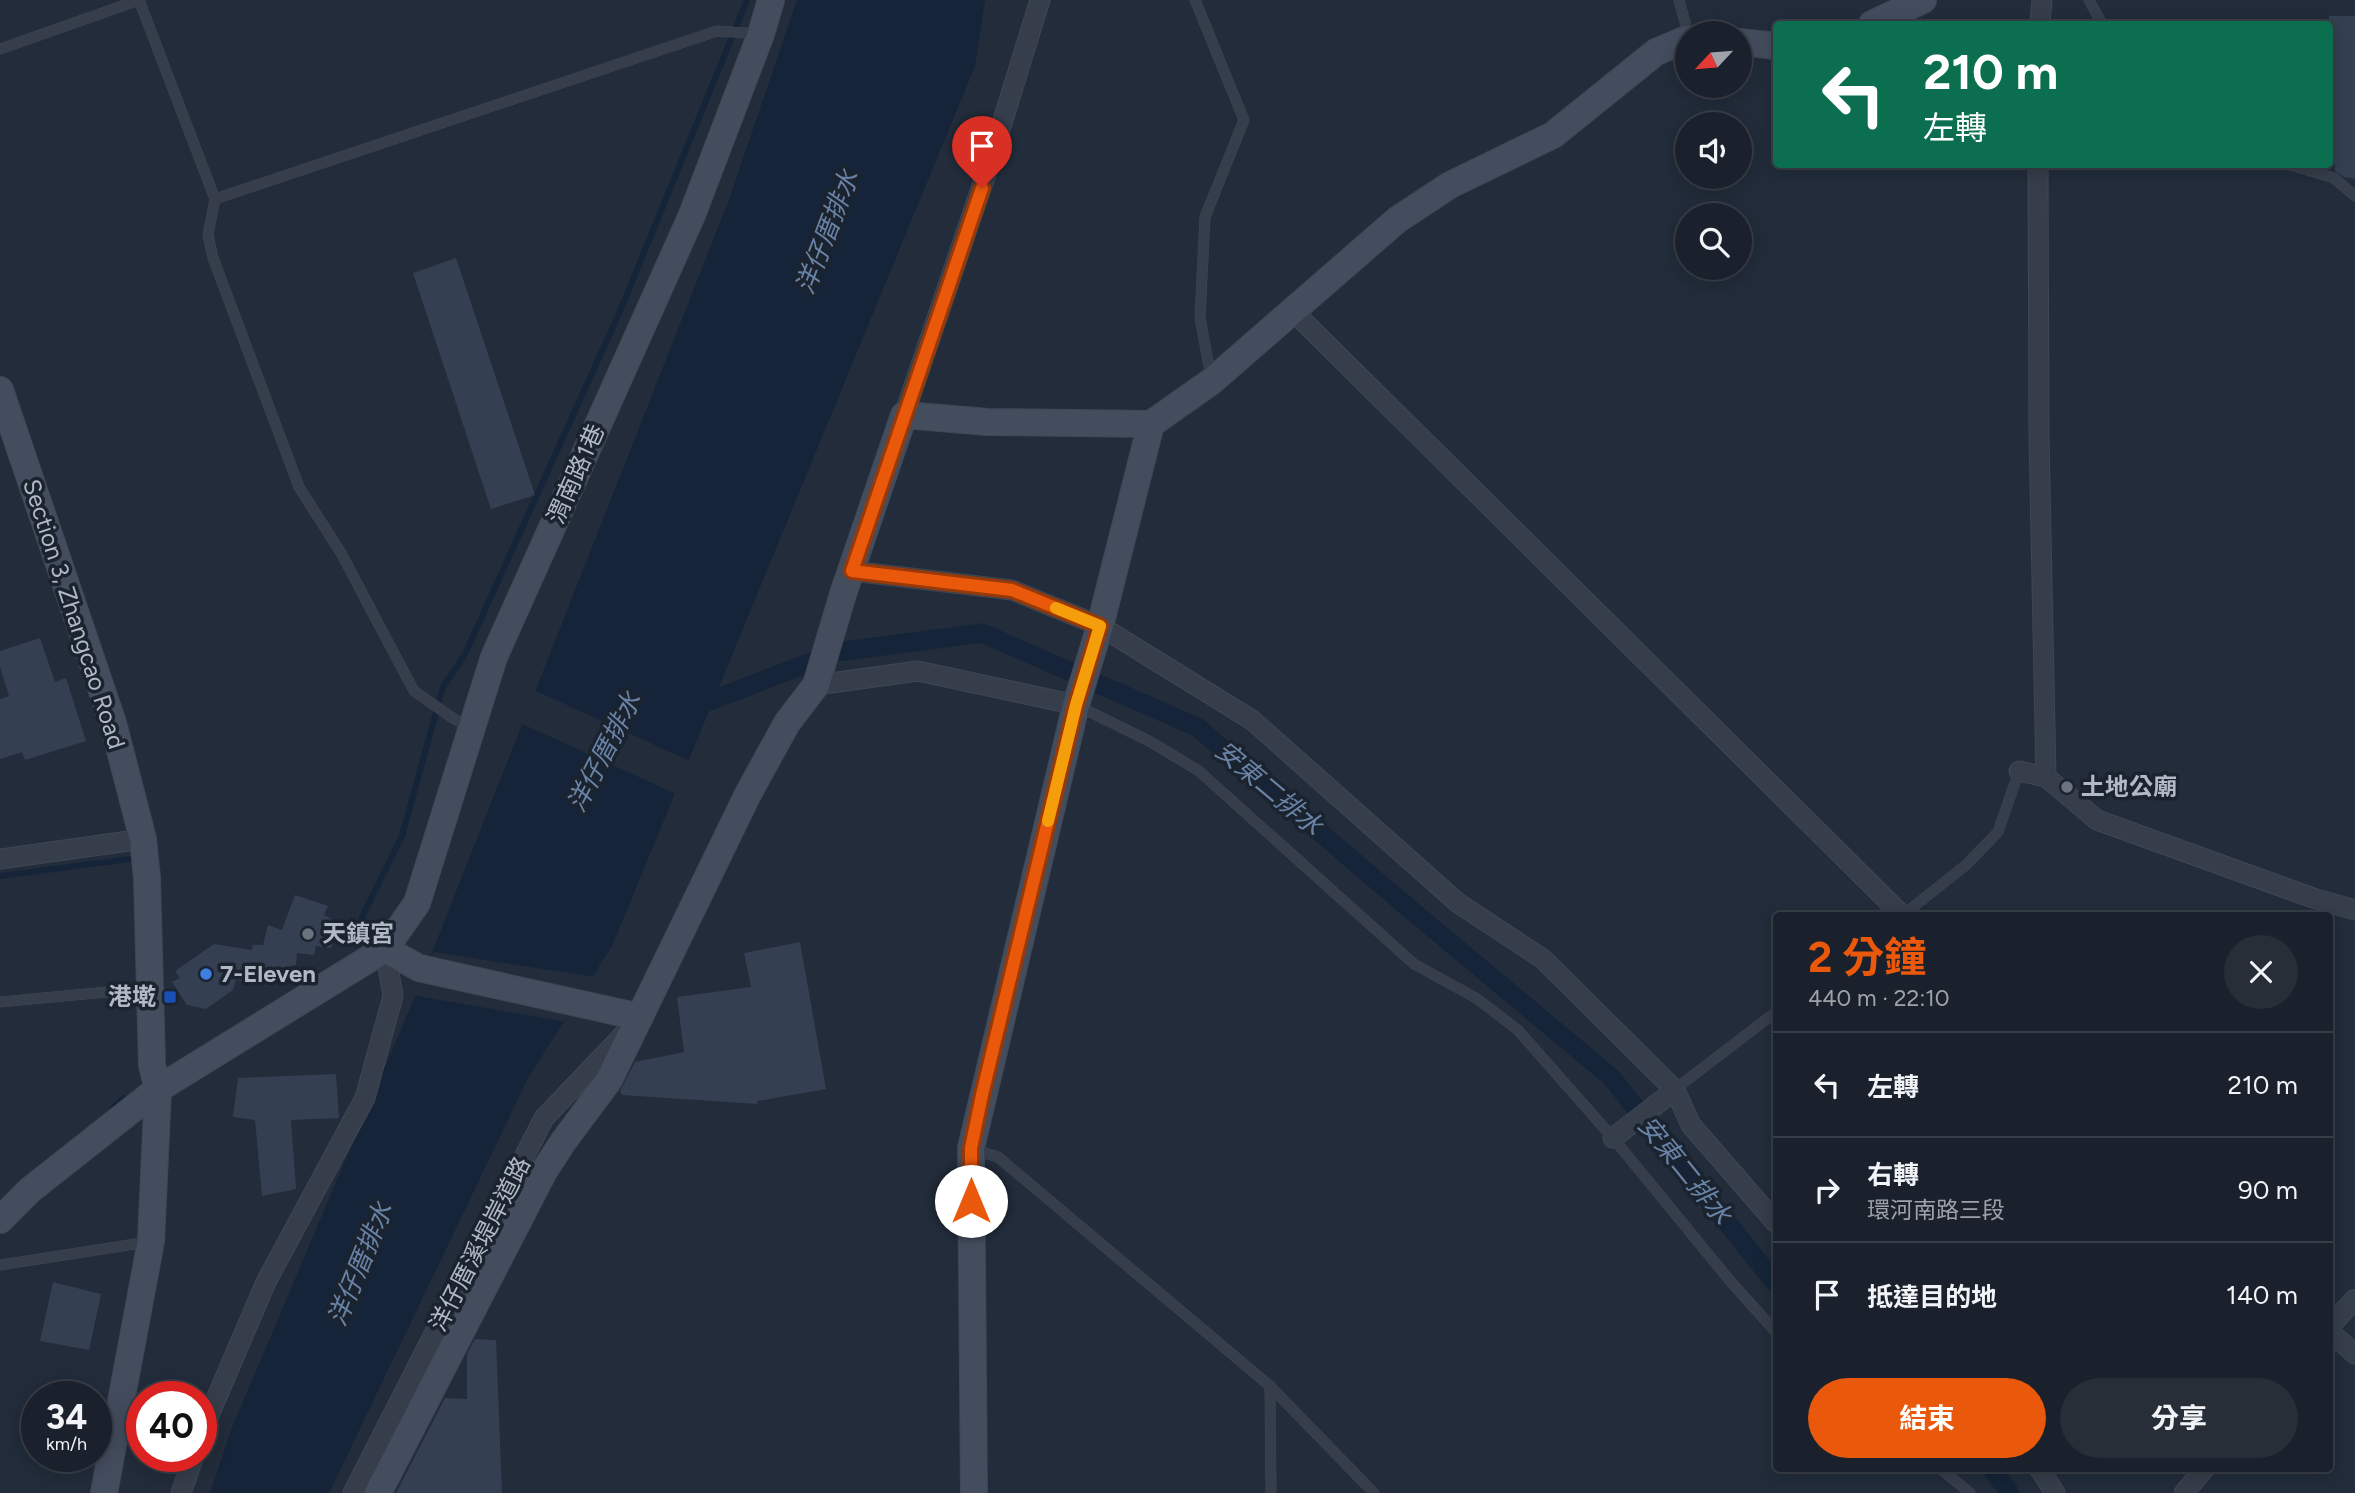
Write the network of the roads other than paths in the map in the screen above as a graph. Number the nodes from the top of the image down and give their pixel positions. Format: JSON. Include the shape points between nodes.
{"nodes":[{"id":1,"x":139,"y":0,"type":"edge"},
{"id":2,"x":771,"y":0,"type":"edge"},
{"id":3,"x":1041,"y":0,"type":"edge"},
{"id":4,"x":1195,"y":0,"type":"edge"},
{"id":5,"x":1679,"y":0,"type":"edge"},
{"id":6,"x":1923,"y":0,"type":"edge"},
{"id":7,"x":2042,"y":0,"type":"edge"},
{"id":8,"x":2089,"y":0,"type":"edge"},
{"id":9,"x":1685,"y":21,"type":"edge"},
{"id":10,"x":1878,"y":21,"type":"edge"},
{"id":11,"x":2040,"y":21,"type":"edge"},
{"id":12,"x":2100,"y":21,"type":"edge"},
{"id":13,"x":761,"y":34,"type":"junction"},
{"id":14,"x":1752,"y":43,"type":"edge"},
{"id":15,"x":1675,"y":44,"type":"edge"},
{"id":16,"x":1773,"y":46,"type":"edge"},
{"id":17,"x":0,"y":49,"type":"edge"},
{"id":18,"x":2038,"y":168,"type":"edge"},
{"id":19,"x":2300,"y":168,"type":"edge"},
{"id":20,"x":2355,"y":196,"type":"edge"},
{"id":21,"x":215,"y":199,"type":"junction"},
{"id":22,"x":1292,"y":310,"type":"junction"},
{"id":23,"x":1212,"y":382,"type":"junction"},
{"id":24,"x":0,"y":390,"type":"edge"},
{"id":25,"x":904,"y":415,"type":"junction"},
{"id":26,"x":1151,"y":424,"type":"junction"},
{"id":27,"x":848,"y":582,"type":"junction"},
{"id":28,"x":1098,"y":634,"type":"junction"},
{"id":29,"x":816,"y":685,"type":"junction"},
{"id":30,"x":1078,"y":699,"type":"junction"},
{"id":31,"x":471,"y":726,"type":"junction"},
{"id":32,"x":2033,"y":774,"type":"junction"},
{"id":33,"x":143,"y":839,"type":"junction"},
{"id":34,"x":0,"y":859,"type":"edge"},
{"id":35,"x":2355,"y":910,"type":"edge"},
{"id":36,"x":1900,"y":912,"type":"edge"},
{"id":37,"x":1907,"y":912,"type":"edge"},
{"id":38,"x":386,"y":948,"type":"junction"},
{"id":39,"x":150,"y":988,"type":"junction"},
{"id":40,"x":0,"y":1002,"type":"edge"},
{"id":41,"x":1773,"y":1014,"type":"edge"},
{"id":42,"x":640,"y":1017,"type":"junction"},
{"id":43,"x":155,"y":1077,"type":"junction"},
{"id":44,"x":1670,"y":1093,"type":"junction"},
{"id":45,"x":1613,"y":1138,"type":"junction"},
{"id":46,"x":971,"y":1148,"type":"junction"},
{"id":47,"x":0,"y":1220,"type":"edge"},
{"id":48,"x":1773,"y":1220,"type":"edge"},
{"id":49,"x":151,"y":1241,"type":"junction"},
{"id":50,"x":0,"y":1265,"type":"edge"},
{"id":51,"x":2355,"y":1299,"type":"edge"},
{"id":52,"x":2333,"y":1324,"type":"edge"},
{"id":53,"x":1773,"y":1329,"type":"edge"},
{"id":54,"x":2333,"y":1333,"type":"edge"},
{"id":55,"x":2355,"y":1354,"type":"edge"},
{"id":56,"x":1270,"y":1386,"type":"junction"},
{"id":57,"x":217,"y":1397,"type":"edge"},
{"id":58,"x":188,"y":1472,"type":"edge"},
{"id":59,"x":1945,"y":1472,"type":"edge"},
{"id":60,"x":2042,"y":1472,"type":"edge"},
{"id":61,"x":2202,"y":1472,"type":"edge"},
{"id":62,"x":104,"y":1493,"type":"edge"},
{"id":63,"x":181,"y":1493,"type":"edge"},
{"id":64,"x":353,"y":1493,"type":"edge"},
{"id":65,"x":378,"y":1493,"type":"edge"},
{"id":66,"x":974,"y":1493,"type":"edge"},
{"id":67,"x":1271,"y":1493,"type":"edge"},
{"id":68,"x":1374,"y":1493,"type":"edge"},
{"id":69,"x":1970,"y":1493,"type":"edge"},
{"id":70,"x":2055,"y":1493,"type":"edge"},
{"id":71,"x":2184,"y":1493,"type":"edge"}],
"edges":[{"from":1,"to":17,"type":"lane"},
{"from":1,"to":21,"type":"lane"},
{"from":2,"to":13,"type":"street","name":"渭南路1巷"},
{"from":3,"to":25,"type":"street"},
{"from":4,"to":23,"type":"lane","via":[[1244,120],[1205,217],[1200,318]]},
{"from":5,"to":9,"type":"lane"},
{"from":6,"to":10,"type":"street"},
{"from":7,"to":11,"type":"street"},
{"from":8,"to":12,"type":"lane"},
{"from":13,"to":21,"type":"lane","via":[[717,32]]},
{"from":13,"to":31,"type":"street","name":"渭南路1巷","via":[[692,215],[494,657]]},
{"from":14,"to":16,"type":"street"},
{"from":15,"to":22,"type":"street","via":[[1656,52],[1553,135],[1450,185],[1397,220]]},
{"from":18,"to":32,"type":"street","via":[[2040,450]]},
{"from":19,"to":20,"type":"lane","via":[[2334,178]]},
{"from":21,"to":31,"type":"lane","via":[[208,235],[213,258],[299,488],[341,553],[414,691]]},
{"from":22,"to":23,"type":"street"},
{"from":22,"to":36,"type":"street"},
{"from":23,"to":26,"type":"street"},
{"from":24,"to":33,"type":"street","name":"Section 3, Zhangcao Road","via":[[113,723]]},
{"from":25,"to":26,"type":"street","via":[[988,422]]},
{"from":25,"to":27,"type":"street"},
{"from":26,"to":28,"type":"street"},
{"from":27,"to":28,"type":"street","via":[[1012,590]]},
{"from":27,"to":29,"type":"street"},
{"from":28,"to":30,"type":"street"},
{"from":28,"to":44,"type":"street","via":[[1252,719],[1458,903],[1544,959]]},
{"from":29,"to":30,"type":"street","via":[[918,671]]},
{"from":29,"to":42,"type":"street","via":[[787,723],[748,794]]},
{"from":30,"to":45,"type":"lane","via":[[1199,771],[1414,964],[1476,998],[1518,1030]]},
{"from":30,"to":46,"type":"street"},
{"from":31,"to":38,"type":"street","name":"渭南路1巷","via":[[417,903]]},
{"from":32,"to":35,"type":"street","via":[[2096,820]]},
{"from":32,"to":37,"type":"lane","via":[[1998,832],[1966,865]]},
{"from":33,"to":34,"type":"street"},
{"from":33,"to":39,"type":"street","name":"Section 3, Zhangcao Road"},
{"from":38,"to":42,"type":"street","via":[[419,968]]},
{"from":38,"to":43,"type":"street"},
{"from":38,"to":57,"type":"street","via":[[393,996],[365,1098],[266,1282]]},
{"from":39,"to":40,"type":"lane"},
{"from":39,"to":43,"type":"street","name":"Section 3, Zhangcao Road"},
{"from":41,"to":44,"type":"lane"},
{"from":42,"to":64,"type":"street","name":"洋仔厝溪堤岸道路","via":[[544,1118]]},
{"from":42,"to":65,"type":"street","via":[[609,1080],[543,1173]]},
{"from":43,"to":47,"type":"street"},
{"from":43,"to":49,"type":"street","name":"Section 3, Zhangcao Road"},
{"from":44,"to":45,"type":"street"},
{"from":44,"to":48,"type":"street","via":[[1691,1125]]},
{"from":45,"to":53,"type":"lane"},
{"from":46,"to":56,"type":"lane","via":[[998,1157]]},
{"from":46,"to":66,"type":"street"},
{"from":49,"to":50,"type":"lane"},
{"from":49,"to":62,"type":"street","name":"Section 3, Zhangcao Road"},
{"from":51,"to":52,"type":"street"},
{"from":54,"to":55,"type":"street"},
{"from":56,"to":67,"type":"lane"},
{"from":56,"to":68,"type":"lane"},
{"from":58,"to":63,"type":"street"},
{"from":59,"to":69,"type":"lane"},
{"from":60,"to":70,"type":"street"},
{"from":61,"to":71,"type":"street"}]}
